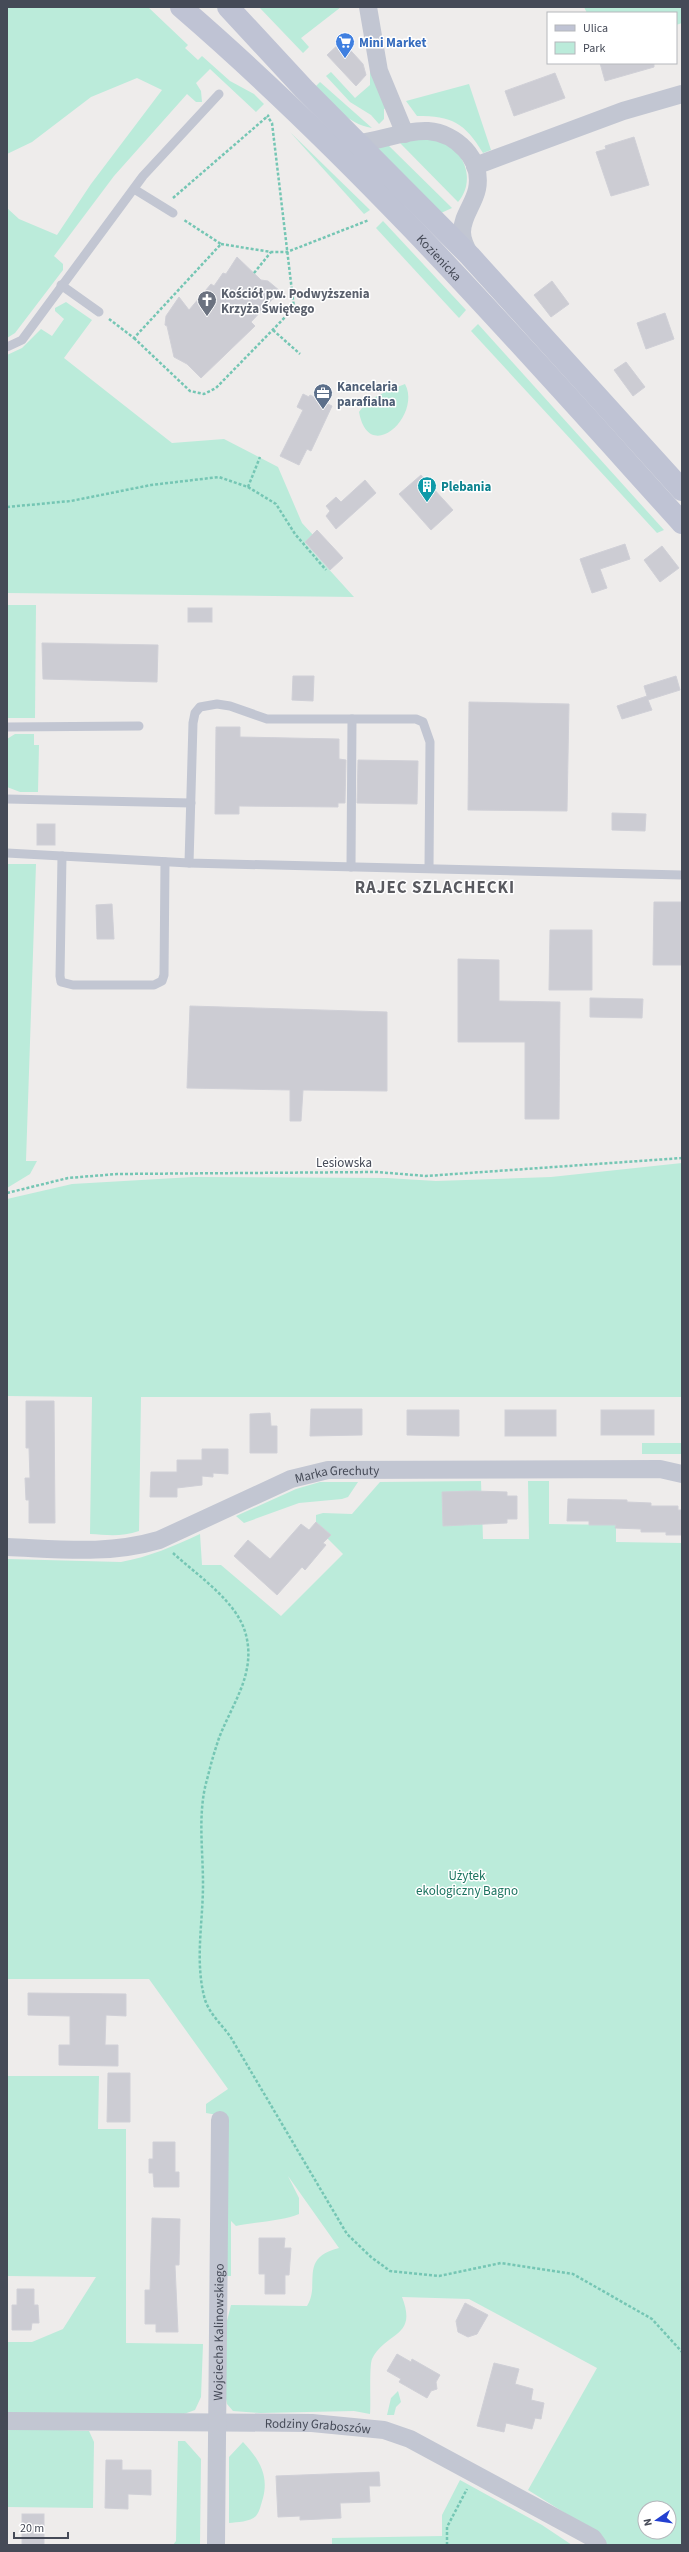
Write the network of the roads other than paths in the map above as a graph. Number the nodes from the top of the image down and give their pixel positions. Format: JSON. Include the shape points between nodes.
{"nodes":[{"id":1,"x":181,"y":7,"type":"edge"},
{"id":2,"x":228,"y":7,"type":"edge"},
{"id":3,"x":368,"y":7,"type":"edge"},
{"id":4,"x":219,"y":94,"type":"dead end"},
{"id":5,"x":682,"y":94,"type":"edge"},
{"id":6,"x":405,"y":134,"type":"junction"},
{"id":7,"x":358,"y":142,"type":"junction"},
{"id":8,"x":475,"y":166,"type":"junction"},
{"id":9,"x":134,"y":189,"type":"junction"},
{"id":10,"x":172,"y":213,"type":"road end"},
{"id":11,"x":465,"y":216,"type":"junction"},
{"id":12,"x":402,"y":218,"type":"junction"},
{"id":13,"x":439,"y":224,"type":"junction"},
{"id":14,"x":470,"y":256,"type":"junction"},
{"id":15,"x":61,"y":285,"type":"junction"},
{"id":16,"x":99,"y":312,"type":"road end"},
{"id":17,"x":7,"y":347,"type":"edge"},
{"id":18,"x":682,"y":490,"type":"edge"},
{"id":19,"x":682,"y":523,"type":"edge"},
{"id":20,"x":352,"y":719,"type":"junction"},
{"id":21,"x":139,"y":726,"type":"dead end"},
{"id":22,"x":7,"y":727,"type":"edge"},
{"id":23,"x":7,"y":799,"type":"edge"},
{"id":24,"x":191,"y":802,"type":"junction"},
{"id":25,"x":7,"y":853,"type":"edge"},
{"id":26,"x":62,"y":856,"type":"junction"},
{"id":27,"x":165,"y":862,"type":"junction"},
{"id":28,"x":189,"y":863,"type":"junction"},
{"id":29,"x":351,"y":867,"type":"junction"},
{"id":30,"x":429,"y":868,"type":"junction"},
{"id":31,"x":682,"y":875,"type":"edge"},
{"id":32,"x":682,"y":1474,"type":"edge"},
{"id":33,"x":7,"y":1547,"type":"edge"},
{"id":34,"x":220,"y":2120,"type":"dead end"},
{"id":35,"x":7,"y":2421,"type":"edge"},
{"id":36,"x":216,"y":2422,"type":"junction"},
{"id":37,"x":216,"y":2545,"type":"edge"},
{"id":38,"x":598,"y":2545,"type":"edge"}],
"edges":[{"from":1,"to":12,"type":"main road","name":"Kozienicka","via":[[290,104]]},
{"from":2,"to":7,"type":"main road","name":"Kozienicka"},
{"from":3,"to":6,"type":"street","via":[[379,71]]},
{"from":4,"to":9,"type":"lane"},
{"from":5,"to":8,"type":"street","via":[[623,111]]},
{"from":6,"to":7,"type":"street"},
{"from":6,"to":8,"type":"street","via":[[426,131],[448,136],[469,153]]},
{"from":7,"to":13,"type":"main road","name":"Kozienicka"},
{"from":8,"to":11,"type":"street","via":[[477,188]]},
{"from":9,"to":10,"type":"lane"},
{"from":9,"to":15,"type":"lane"},
{"from":11,"to":13,"type":"street","via":[[457,221]]},
{"from":11,"to":14,"type":"street","via":[[462,237]]},
{"from":12,"to":13,"type":"street","via":[[418,223]]},
{"from":12,"to":19,"type":"main road","name":"Kozienicka","via":[[473,290]]},
{"from":13,"to":14,"type":"main road","name":"Kozienicka"},
{"from":14,"to":18,"type":"main road","name":"Kozienicka"},
{"from":15,"to":16,"type":"lane"},
{"from":15,"to":17,"type":"lane","via":[[22,340]]},
{"from":20,"to":24,"type":"lane","via":[[267,719],[230,706],[217,704],[200,707],[195,713],[193,723]]},
{"from":20,"to":29,"type":"lane"},
{"from":20,"to":30,"type":"lane","via":[[416,719],[423,722],[430,742]]},
{"from":21,"to":22,"type":"lane"},
{"from":23,"to":24,"type":"lane"},
{"from":24,"to":28,"type":"lane"},
{"from":25,"to":26,"type":"lane"},
{"from":26,"to":27,"type":"lane"},
{"from":26,"to":27,"type":"lane","via":[[60,976],[61,982],[73,986],[154,985],[162,981]]},
{"from":27,"to":28,"type":"lane"},
{"from":28,"to":29,"type":"lane"},
{"from":29,"to":30,"type":"lane"},
{"from":30,"to":31,"type":"lane"},
{"from":32,"to":33,"type":"street","name":"Marka Grechuty","via":[[660,1469],[328,1470],[291,1479],[159,1540],[122,1549],[98,1551]]},
{"from":34,"to":36,"type":"street","name":"Wojciecha Kalinowskiego"},
{"from":35,"to":36,"type":"street","name":"Rodziny Graboszów"},
{"from":36,"to":37,"type":"street","name":"Wojciecha Kalinowskiego"},
{"from":36,"to":38,"type":"street","name":"Rodziny Graboszów","via":[[326,2424],[384,2430],[410,2439],[476,2474],[594,2538]]}]}
